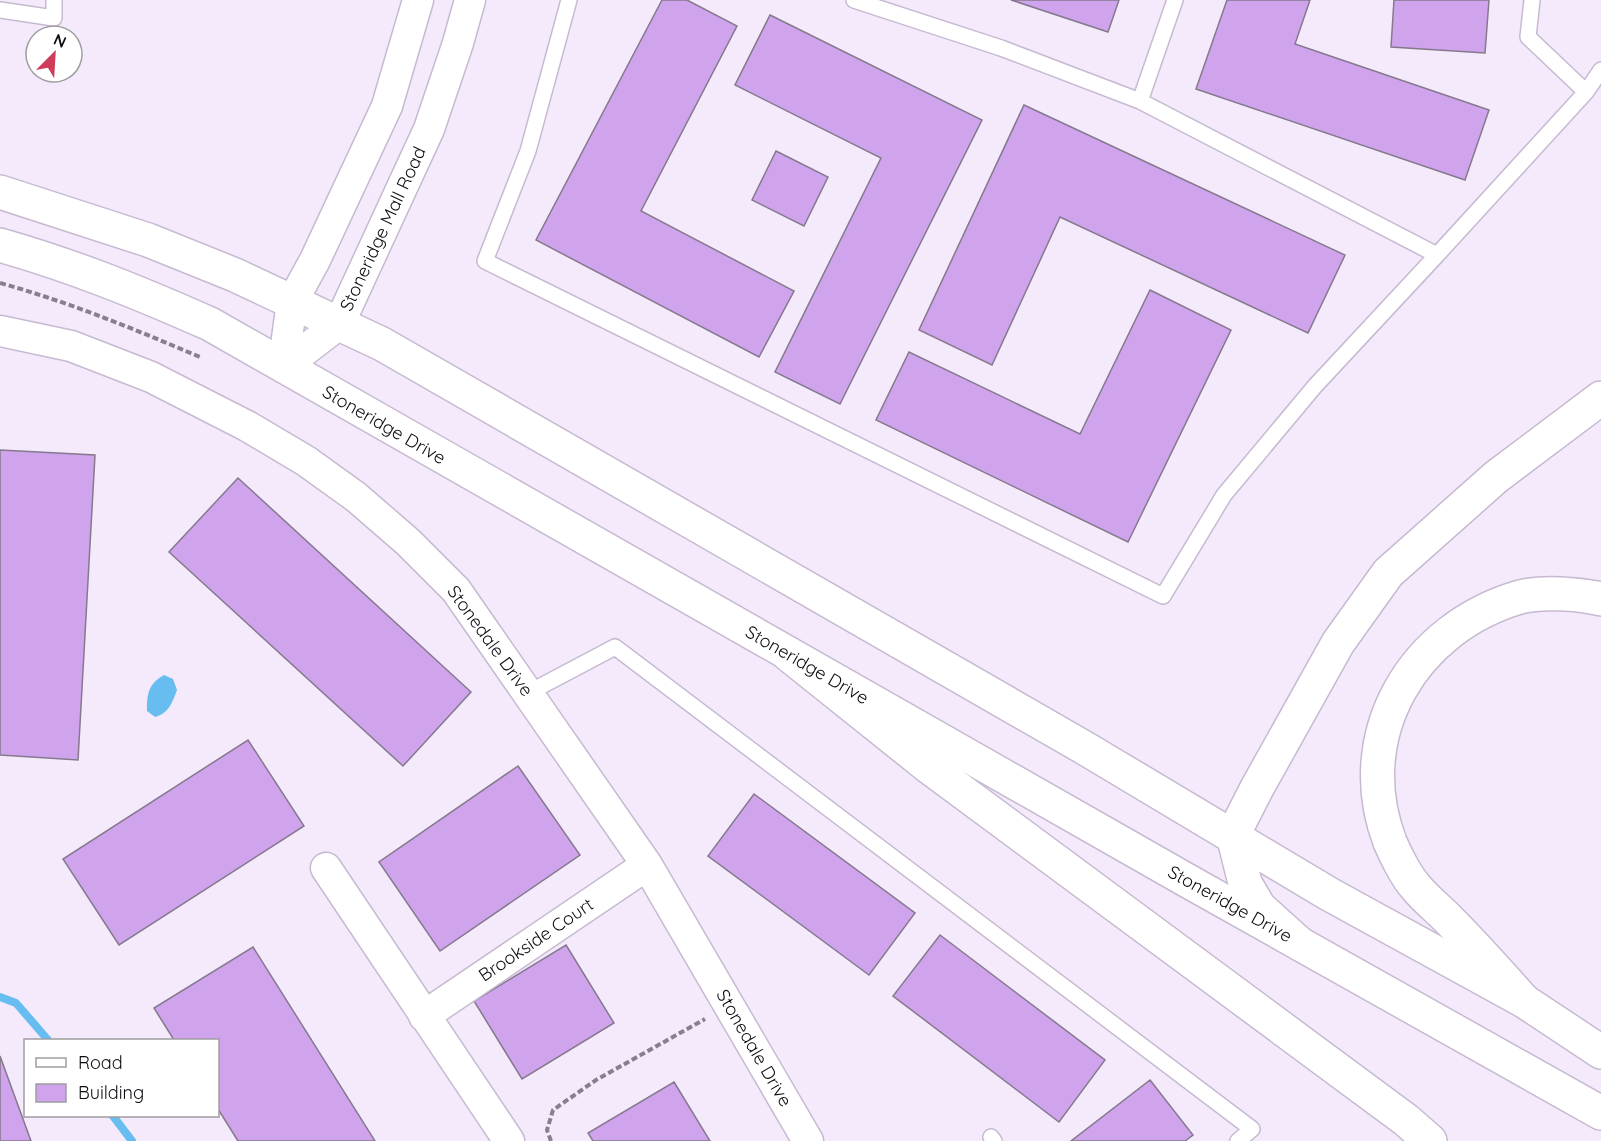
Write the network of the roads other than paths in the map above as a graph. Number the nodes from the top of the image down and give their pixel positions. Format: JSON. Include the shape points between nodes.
{"nodes":[{"id":1,"x":54,"y":0,"type":"edge"},
{"id":2,"x":418,"y":0,"type":"edge"},
{"id":3,"x":470,"y":0,"type":"edge"},
{"id":4,"x":569,"y":0,"type":"edge"},
{"id":5,"x":854,"y":0,"type":"edge"},
{"id":6,"x":1175,"y":0,"type":"edge"},
{"id":7,"x":1532,"y":0,"type":"edge"},
{"id":8,"x":0,"y":10,"type":"edge"},
{"id":9,"x":1601,"y":70,"type":"edge"},
{"id":10,"x":1586,"y":92,"type":"junction"},
{"id":11,"x":1140,"y":101,"type":"junction"},
{"id":12,"x":0,"y":192,"type":"edge"},
{"id":13,"x":0,"y":245,"type":"edge"},
{"id":14,"x":1437,"y":255,"type":"junction"},
{"id":15,"x":292,"y":302,"type":"junction"},
{"id":16,"x":339,"y":324,"type":"junction"},
{"id":17,"x":0,"y":331,"type":"edge"},
{"id":18,"x":283,"y":367,"type":"junction"},
{"id":19,"x":1601,"y":398,"type":"edge"},
{"id":20,"x":1601,"y":598,"type":"edge"},
{"id":21,"x":789,"y":655,"type":"junction"},
{"id":22,"x":528,"y":693,"type":"junction"},
{"id":23,"x":1233,"y":835,"type":"junction"},
{"id":24,"x":647,"y":865,"type":"junction"},
{"id":25,"x":326,"y":868,"type":"dead end"},
{"id":26,"x":1300,"y":944,"type":"junction"},
{"id":27,"x":1524,"y":1001,"type":"junction"},
{"id":28,"x":424,"y":1016,"type":"junction"},
{"id":29,"x":1601,"y":1052,"type":"edge"},
{"id":30,"x":1601,"y":1113,"type":"edge"},
{"id":31,"x":508,"y":1141,"type":"edge"},
{"id":32,"x":808,"y":1141,"type":"edge"},
{"id":33,"x":1238,"y":1141,"type":"edge"},
{"id":34,"x":1430,"y":1141,"type":"edge"}],
"edges":[{"from":1,"to":8,"type":"lane","via":[[54,18]]},
{"from":2,"to":15,"type":"street","via":[[387,106]]},
{"from":3,"to":16,"type":"street","name":"Stoneridge Mall Road","via":[[429,129]]},
{"from":4,"to":14,"type":"lane","via":[[528,151],[486,261],[1163,596],[1224,495],[1315,386]]},
{"from":5,"to":11,"type":"lane","via":[[1001,48]]},
{"from":6,"to":11,"type":"lane"},
{"from":7,"to":10,"type":"lane","via":[[1528,38]]},
{"from":9,"to":10,"type":"lane"},
{"from":10,"to":14,"type":"lane"},
{"from":11,"to":14,"type":"lane"},
{"from":12,"to":15,"type":"main road","via":[[148,240]]},
{"from":13,"to":18,"type":"main road","name":"Stoneridge Drive","via":[[127,287],[210,324]]},
{"from":15,"to":16,"type":"main road"},
{"from":15,"to":18,"type":"street"},
{"from":16,"to":18,"type":"street","name":"Stoneridge Mall Road"},
{"from":16,"to":23,"type":"main road","via":[[392,350]]},
{"from":17,"to":22,"type":"street","name":"Stonedale Drive","via":[[71,346],[151,377],[306,461],[356,497],[456,590]]},
{"from":18,"to":21,"type":"main road","name":"Stoneridge Drive"},
{"from":19,"to":23,"type":"main road","via":[[1496,477],[1388,573],[1338,643]]},
{"from":20,"to":27,"type":"main road","via":[[1574,593],[1522,596],[1474,615],[1436,644],[1408,676],[1388,711],[1379,750],[1377,797],[1390,843],[1414,885]]},
{"from":21,"to":26,"type":"main road","name":"Stoneridge Drive"},
{"from":21,"to":34,"type":"main road","via":[[929,767]]},
{"from":22,"to":24,"type":"street","name":"Stonedale Drive"},
{"from":22,"to":33,"type":"lane","via":[[615,647],[1252,1129]]},
{"from":23,"to":26,"type":"main road","via":[[1245,883],[1259,907]]},
{"from":23,"to":27,"type":"main road","via":[[1329,894]]},
{"from":24,"to":28,"type":"street","name":"Brookside Court"},
{"from":24,"to":32,"type":"street","name":"Stonedale Drive"},
{"from":25,"to":28,"type":"street"},
{"from":26,"to":30,"type":"main road","name":"Stoneridge Drive"},
{"from":27,"to":29,"type":"main road"},
{"from":28,"to":31,"type":"street"}]}
